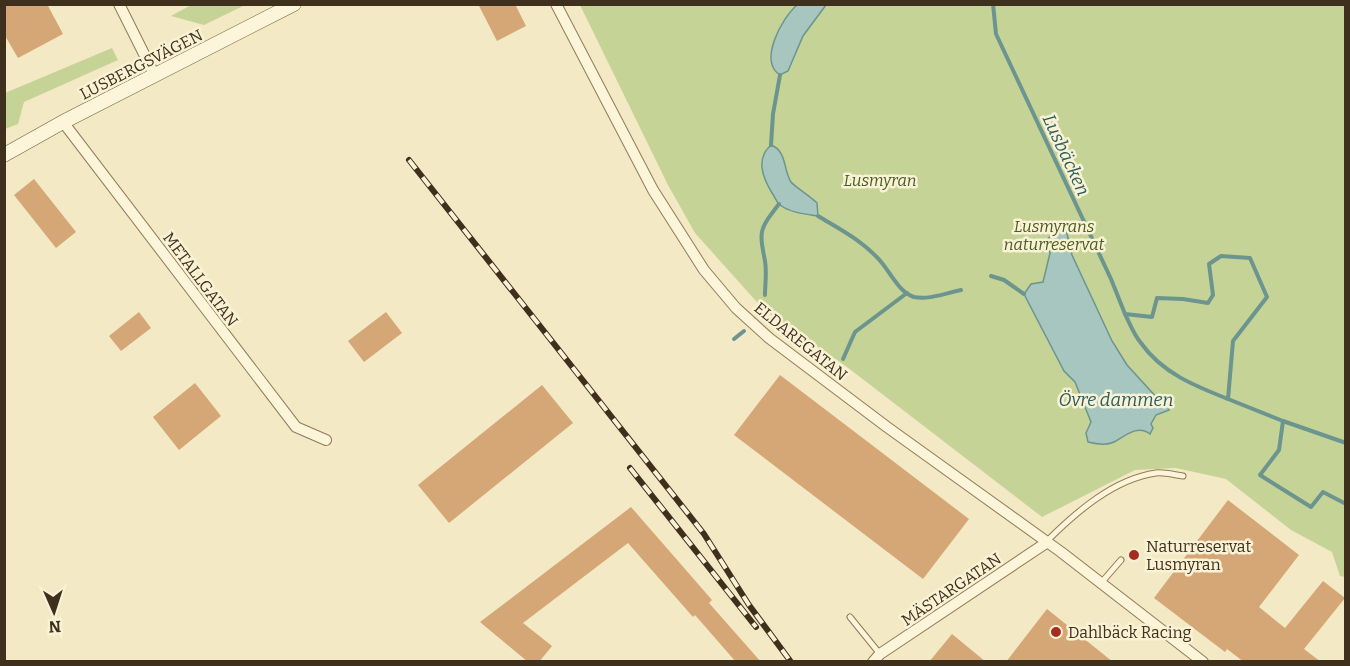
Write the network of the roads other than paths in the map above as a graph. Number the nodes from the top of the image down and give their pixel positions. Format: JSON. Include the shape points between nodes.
{"nodes":[{"id":1,"x":294,"y":4,"type":"edge"},
{"id":2,"x":556,"y":4,"type":"edge"},
{"id":3,"x":122,"y":6,"type":"edge"},
{"id":4,"x":155,"y":76,"type":"junction"},
{"id":5,"x":63,"y":122,"type":"junction"},
{"id":6,"x":4,"y":154,"type":"edge"},
{"id":7,"x":327,"y":440,"type":"dead end"},
{"id":8,"x":1183,"y":476,"type":"dead end"},
{"id":9,"x":1046,"y":543,"type":"junction"},
{"id":10,"x":1121,"y":560,"type":"dead end"},
{"id":11,"x":1101,"y":583,"type":"junction"},
{"id":12,"x":850,"y":617,"type":"dead end"},
{"id":13,"x":876,"y":658,"type":"edge"},
{"id":14,"x":1203,"y":662,"type":"edge"}],
"edges":[{"from":1,"to":4,"type":"street","name":"LUSBERGSVÄGEN"},
{"from":2,"to":9,"type":"street","name":"ELDAREGATAN","via":[[652,190],[704,270],[736,308],[887,427]]},
{"from":3,"to":4,"type":"street"},
{"from":4,"to":5,"type":"street","name":"LUSBERGSVÄGEN"},
{"from":5,"to":6,"type":"street","name":"LUSBERGSVÄGEN"},
{"from":5,"to":7,"type":"street","name":"METALLGATAN","via":[[296,428]]},
{"from":8,"to":9,"type":"lane","via":[[1157,473],[1130,480],[1076,514]]},
{"from":9,"to":11,"type":"street","name":"ELDAREGATAN"},
{"from":9,"to":13,"type":"street","name":"MÄSTARGATAN"},
{"from":10,"to":11,"type":"lane"},
{"from":11,"to":14,"type":"street","name":"ELDAREGATAN"},
{"from":12,"to":13,"type":"lane"}]}
